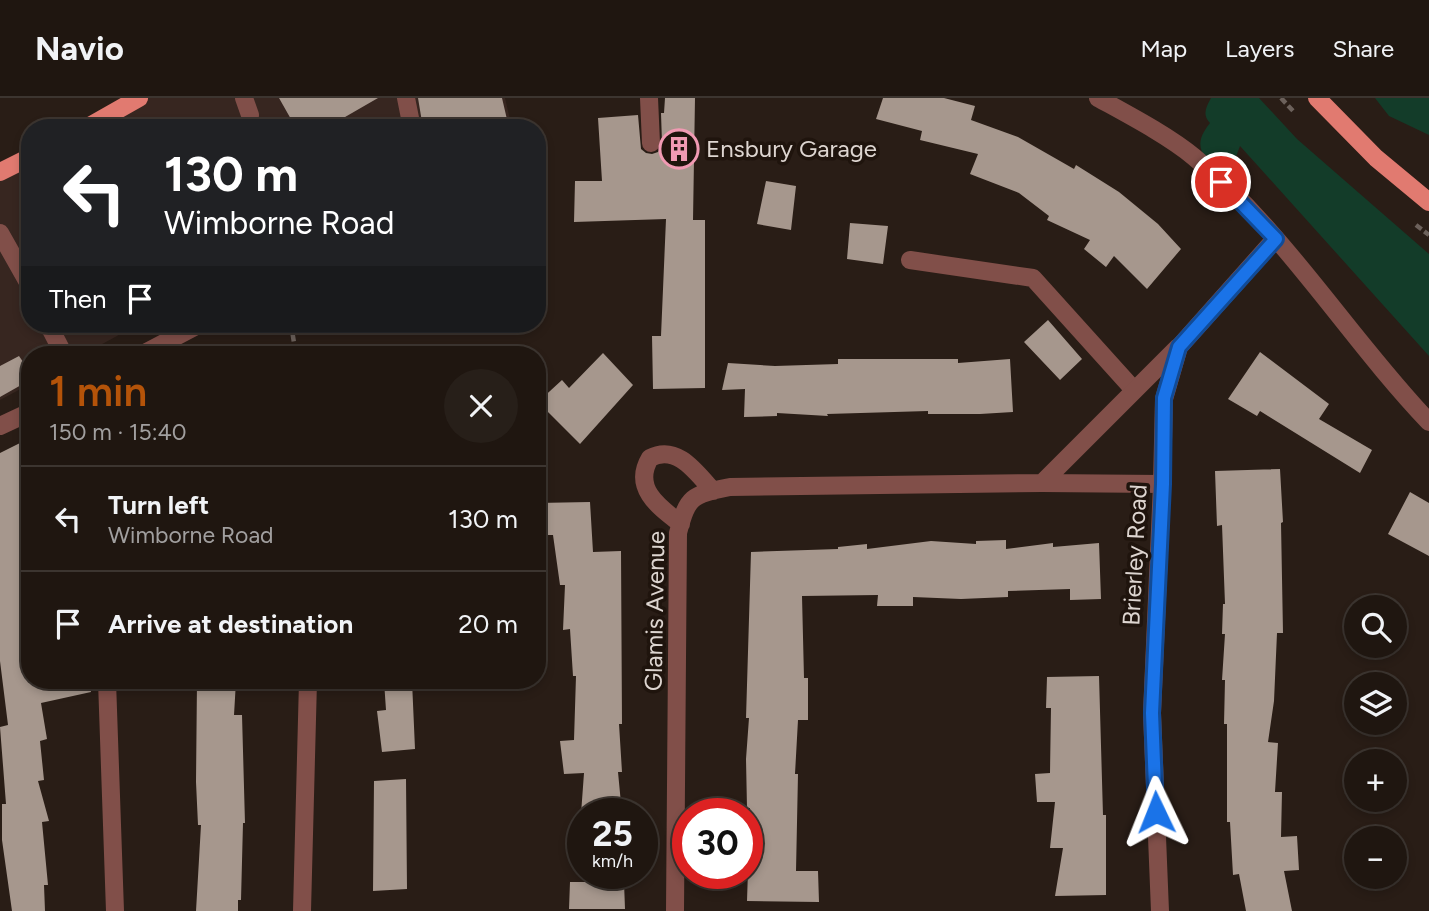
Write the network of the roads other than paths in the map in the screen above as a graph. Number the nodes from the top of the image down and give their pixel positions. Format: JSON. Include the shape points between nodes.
{"nodes":[{"id":1,"x":139,"y":98,"type":"edge"},
{"id":2,"x":406,"y":98,"type":"edge"},
{"id":3,"x":649,"y":98,"type":"edge"},
{"id":4,"x":1098,"y":98,"type":"edge"},
{"id":5,"x":1317,"y":98,"type":"edge"},
{"id":6,"x":102,"y":119,"type":"edge"},
{"id":7,"x":410,"y":119,"type":"edge"},
{"id":8,"x":651,"y":143,"type":"dead end"},
{"id":9,"x":21,"y":162,"type":"edge"},
{"id":10,"x":0,"y":172,"type":"edge"},
{"id":11,"x":1429,"y":202,"type":"edge"},
{"id":12,"x":0,"y":233,"type":"edge"},
{"id":13,"x":1276,"y":239,"type":"junction"},
{"id":14,"x":910,"y":260,"type":"dead end"},
{"id":15,"x":21,"y":270,"type":"edge"},
{"id":16,"x":183,"y":333,"type":"edge"},
{"id":17,"x":158,"y":346,"type":"edge"},
{"id":18,"x":1179,"y":347,"type":"junction"},
{"id":19,"x":1134,"y":390,"type":"junction"},
{"id":20,"x":21,"y":416,"type":"edge"},
{"id":21,"x":1429,"y":422,"type":"edge"},
{"id":22,"x":0,"y":426,"type":"edge"},
{"id":23,"x":1042,"y":483,"type":"junction"},
{"id":24,"x":1163,"y":484,"type":"junction"},
{"id":25,"x":713,"y":491,"type":"junction"},
{"id":26,"x":681,"y":524,"type":"junction"},
{"id":27,"x":107,"y":689,"type":"edge"},
{"id":28,"x":308,"y":689,"type":"edge"},
{"id":29,"x":115,"y":911,"type":"edge"},
{"id":30,"x":302,"y":911,"type":"edge"},
{"id":31,"x":675,"y":911,"type":"edge"},
{"id":32,"x":1160,"y":911,"type":"edge"}],
"edges":[{"from":1,"to":6,"type":"main road"},
{"from":2,"to":7,"type":"street"},
{"from":3,"to":8,"type":"street"},
{"from":4,"to":13,"type":"street","via":[[1193,155]]},
{"from":5,"to":11,"type":"main road","via":[[1376,158]]},
{"from":9,"to":10,"type":"main road"},
{"from":12,"to":15,"type":"street"},
{"from":13,"to":18,"type":"street","name":"Brierley Road"},
{"from":13,"to":21,"type":"street"},
{"from":14,"to":19,"type":"street","via":[[1032,278]]},
{"from":16,"to":17,"type":"street"},
{"from":18,"to":19,"type":"street"},
{"from":18,"to":24,"type":"street","name":"Brierley Road","via":[[1164,398]]},
{"from":19,"to":23,"type":"street"},
{"from":20,"to":22,"type":"street"},
{"from":23,"to":24,"type":"street","name":"Glamis Avenue"},
{"from":23,"to":25,"type":"street","name":"Glamis Avenue","via":[[730,487]]},
{"from":24,"to":32,"type":"street","name":"Brierley Road","via":[[1152,713]]},
{"from":25,"to":26,"type":"street","name":"Glamis Avenue","via":[[684,507]]},
{"from":25,"to":26,"type":"street","via":[[681,458],[669,453],[650,458],[643,475],[646,488],[655,504]]},
{"from":26,"to":31,"type":"street","name":"Glamis Avenue"},
{"from":27,"to":29,"type":"street"},
{"from":28,"to":30,"type":"street"}]}
